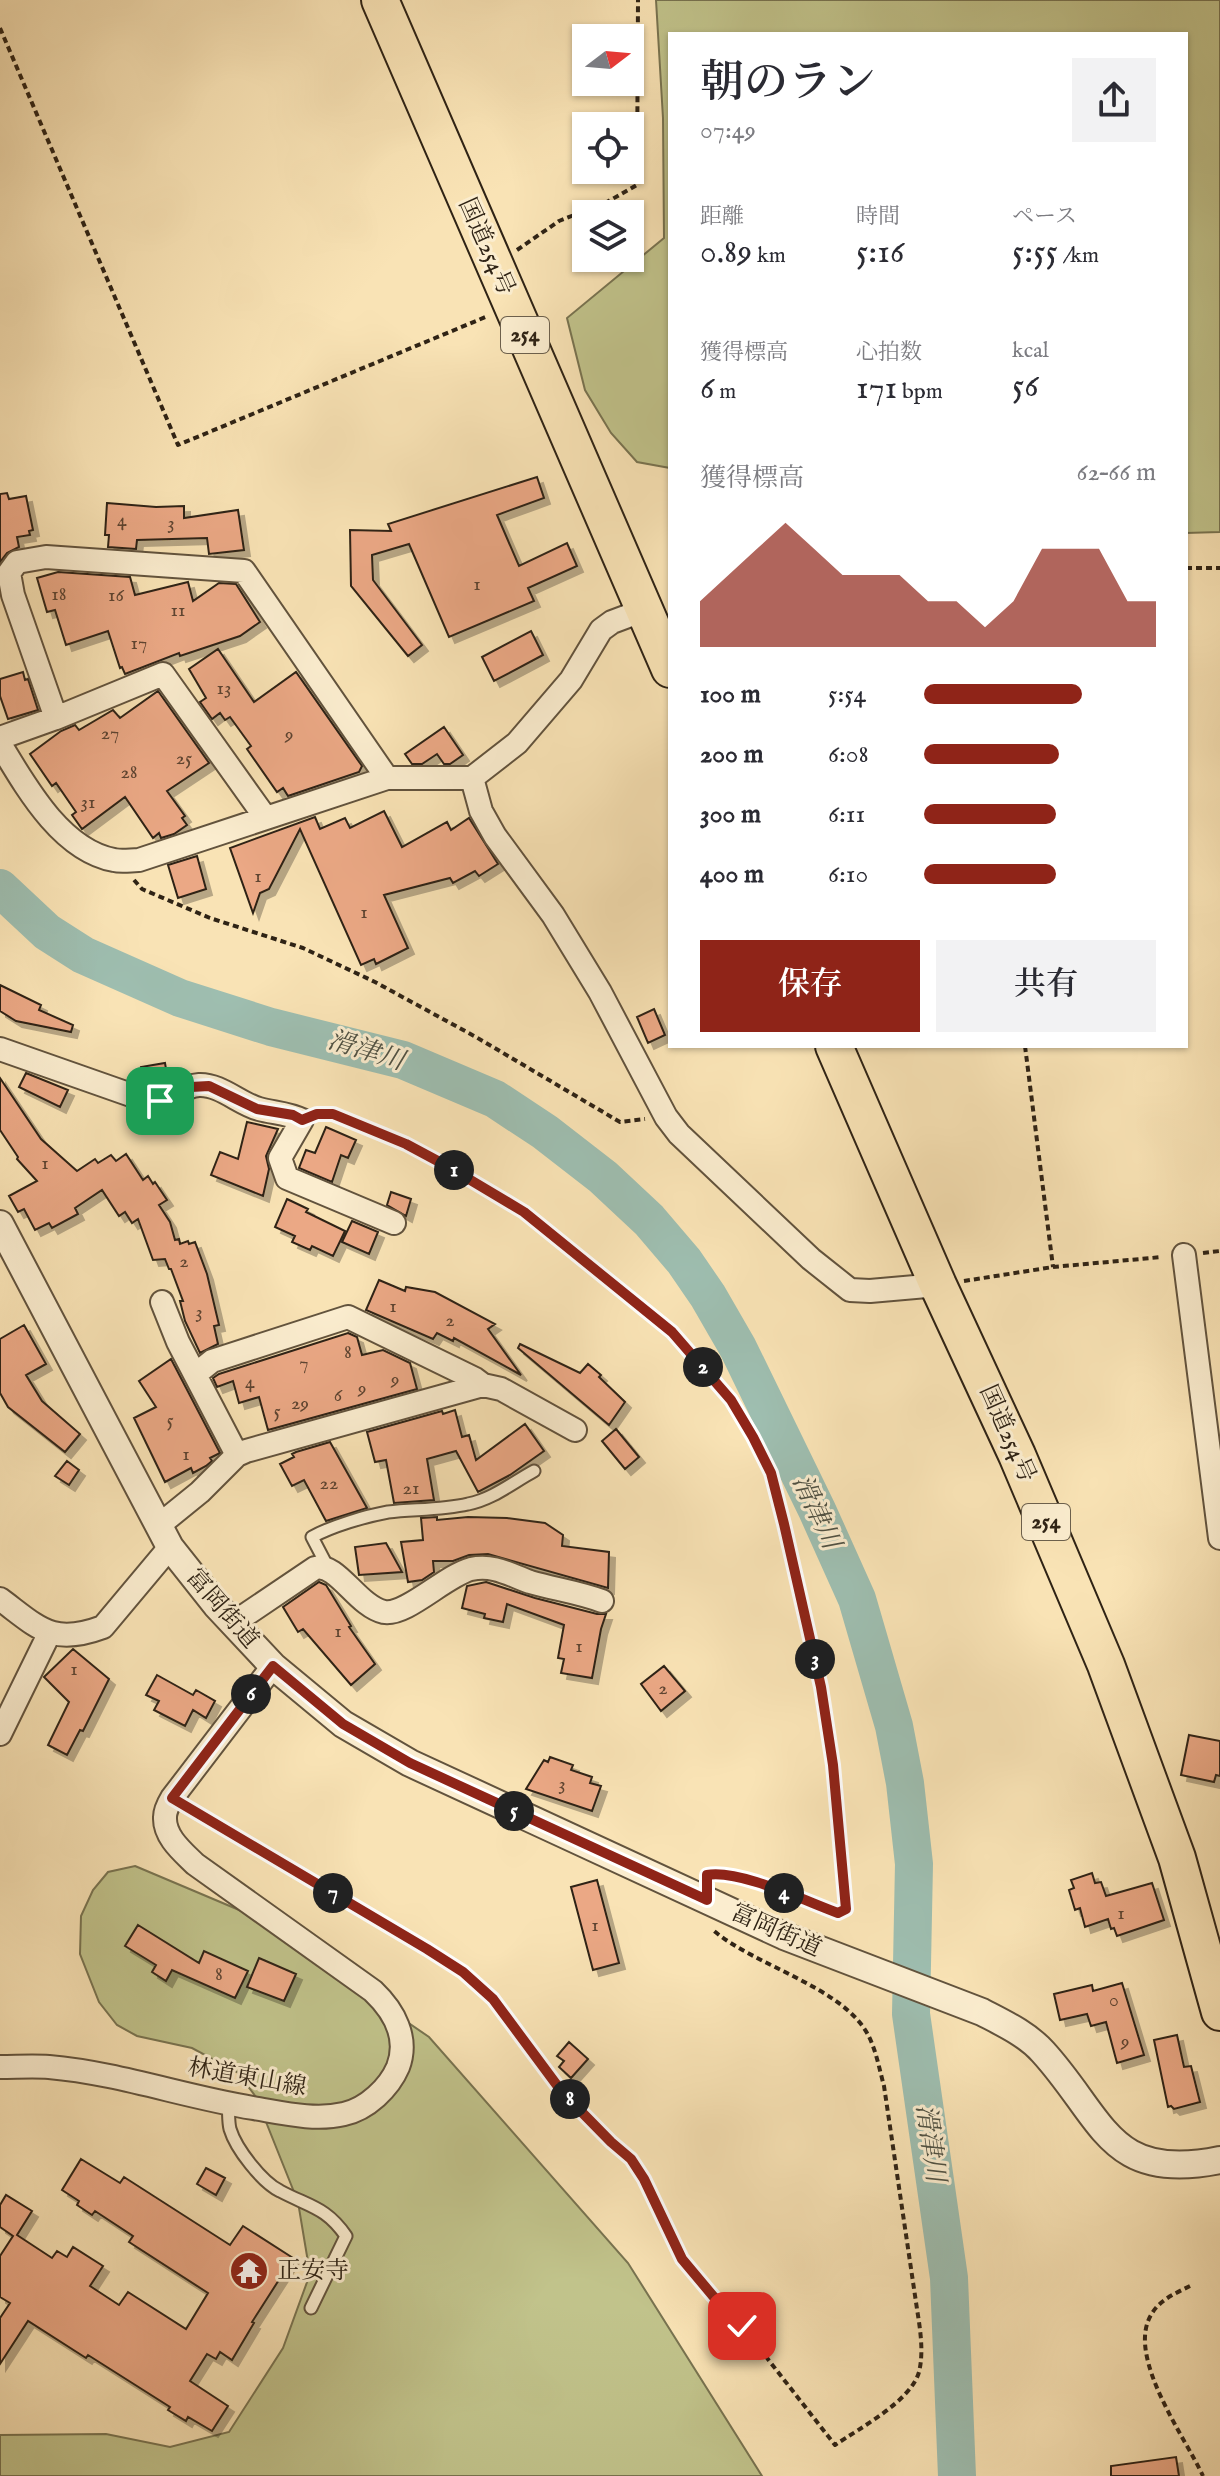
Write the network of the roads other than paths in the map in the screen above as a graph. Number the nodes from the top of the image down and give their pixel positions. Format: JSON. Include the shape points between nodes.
{"nodes":[{"id":1,"x":380,"y":0,"type":"edge"},
{"id":2,"x":644,"y":610,"type":"junction"},
{"id":3,"x":668,"y":664,"type":"edge"},
{"id":4,"x":56,"y":718,"type":"junction"},
{"id":5,"x":0,"y":741,"type":"edge"},
{"id":6,"x":387,"y":778,"type":"junction"},
{"id":7,"x":472,"y":778,"type":"junction"},
{"id":8,"x":265,"y":817,"type":"junction"},
{"id":9,"x":835,"y":1048,"type":"edge"},
{"id":10,"x":0,"y":1049,"type":"edge"},
{"id":11,"x":394,"y":1223,"type":"dead end"},
{"id":12,"x":0,"y":1224,"type":"edge"},
{"id":13,"x":1184,"y":1255,"type":"road end"},
{"id":14,"x":938,"y":1285,"type":"junction"},
{"id":15,"x":162,"y":1302,"type":"dead end"},
{"id":16,"x":196,"y":1374,"type":"junction"},
{"id":17,"x":483,"y":1385,"type":"junction"},
{"id":18,"x":575,"y":1430,"type":"dead end"},
{"id":19,"x":237,"y":1455,"type":"junction"},
{"id":20,"x":534,"y":1471,"type":"dead end"},
{"id":21,"x":164,"y":1537,"type":"junction"},
{"id":22,"x":1220,"y":1538,"type":"edge"},
{"id":23,"x":322,"y":1566,"type":"junction"},
{"id":24,"x":0,"y":1599,"type":"edge"},
{"id":25,"x":602,"y":1601,"type":"dead end"},
{"id":26,"x":232,"y":1624,"type":"junction"},
{"id":27,"x":49,"y":1634,"type":"junction"},
{"id":28,"x":273,"y":1666,"type":"junction"},
{"id":29,"x":0,"y":1734,"type":"edge"},
{"id":30,"x":1220,"y":2012,"type":"edge"},
{"id":31,"x":0,"y":2067,"type":"edge"},
{"id":32,"x":228,"y":2104,"type":"junction"},
{"id":33,"x":1220,"y":2160,"type":"edge"},
{"id":34,"x":311,"y":2308,"type":"dead end"}],
"edges":[{"from":1,"to":2,"type":"highway","name":"国道254号","number":"254"},
{"from":2,"to":3,"type":"highway","name":"国道254号","number":"254"},
{"from":2,"to":7,"type":"street","via":[[601,630],[571,680],[517,743]]},
{"from":4,"to":5,"type":"street"},
{"from":4,"to":6,"type":"street","via":[[13,595],[9,573],[17,562],[46,557],[244,571]]},
{"from":4,"to":8,"type":"street","via":[[163,674]]},
{"from":5,"to":8,"type":"street","via":[[28,790],[66,835],[115,861],[159,855]]},
{"from":6,"to":7,"type":"street"},
{"from":6,"to":8,"type":"street"},
{"from":7,"to":14,"type":"street","via":[[495,836],[553,915],[679,1134],[850,1290]]},
{"from":9,"to":14,"type":"highway","name":"国道254号","number":"254"},
{"from":10,"to":11,"type":"street","via":[[151,1102],[209,1086],[257,1109],[293,1115],[302,1120],[280,1158],[287,1178]]},
{"from":12,"to":21,"type":"street","name":"富岡街道"},
{"from":13,"to":22,"type":"street"},
{"from":14,"to":30,"type":"highway","name":"国道254号","number":"254","via":[[1106,1665],[1177,1858]]},
{"from":15,"to":16,"type":"street"},
{"from":16,"to":17,"type":"street","via":[[220,1357],[348,1317]]},
{"from":16,"to":19,"type":"street"},
{"from":17,"to":18,"type":"street","via":[[501,1389]]},
{"from":17,"to":19,"type":"street"},
{"from":19,"to":21,"type":"street"},
{"from":20,"to":23,"type":"lane","via":[[469,1504],[388,1513],[331,1527],[312,1537]]},
{"from":21,"to":26,"type":"street","name":"富岡街道"},
{"from":21,"to":27,"type":"street","via":[[103,1627],[72,1636]]},
{"from":23,"to":25,"type":"street","via":[[357,1597],[389,1613],[449,1578],[487,1567]]},
{"from":23,"to":26,"type":"street"},
{"from":24,"to":27,"type":"street"},
{"from":26,"to":28,"type":"street","name":"富岡街道"},
{"from":27,"to":29,"type":"street"},
{"from":28,"to":32,"type":"street","name":"林道東山線","via":[[172,1798],[165,1817],[169,1832],[195,1864],[373,1991],[396,2020],[402,2054],[388,2084],[347,2113],[293,2115]]},
{"from":28,"to":33,"type":"street","name":"富岡街道","via":[[343,1724],[410,1763],[784,1936],[1007,2025],[1042,2050],[1087,2111],[1130,2155],[1170,2165]]},
{"from":31,"to":32,"type":"street","name":"林道東山線","via":[[49,2067]]},
{"from":32,"to":34,"type":"lane","via":[[236,2143],[251,2164],[277,2189],[333,2218],[346,2236]]}]}
